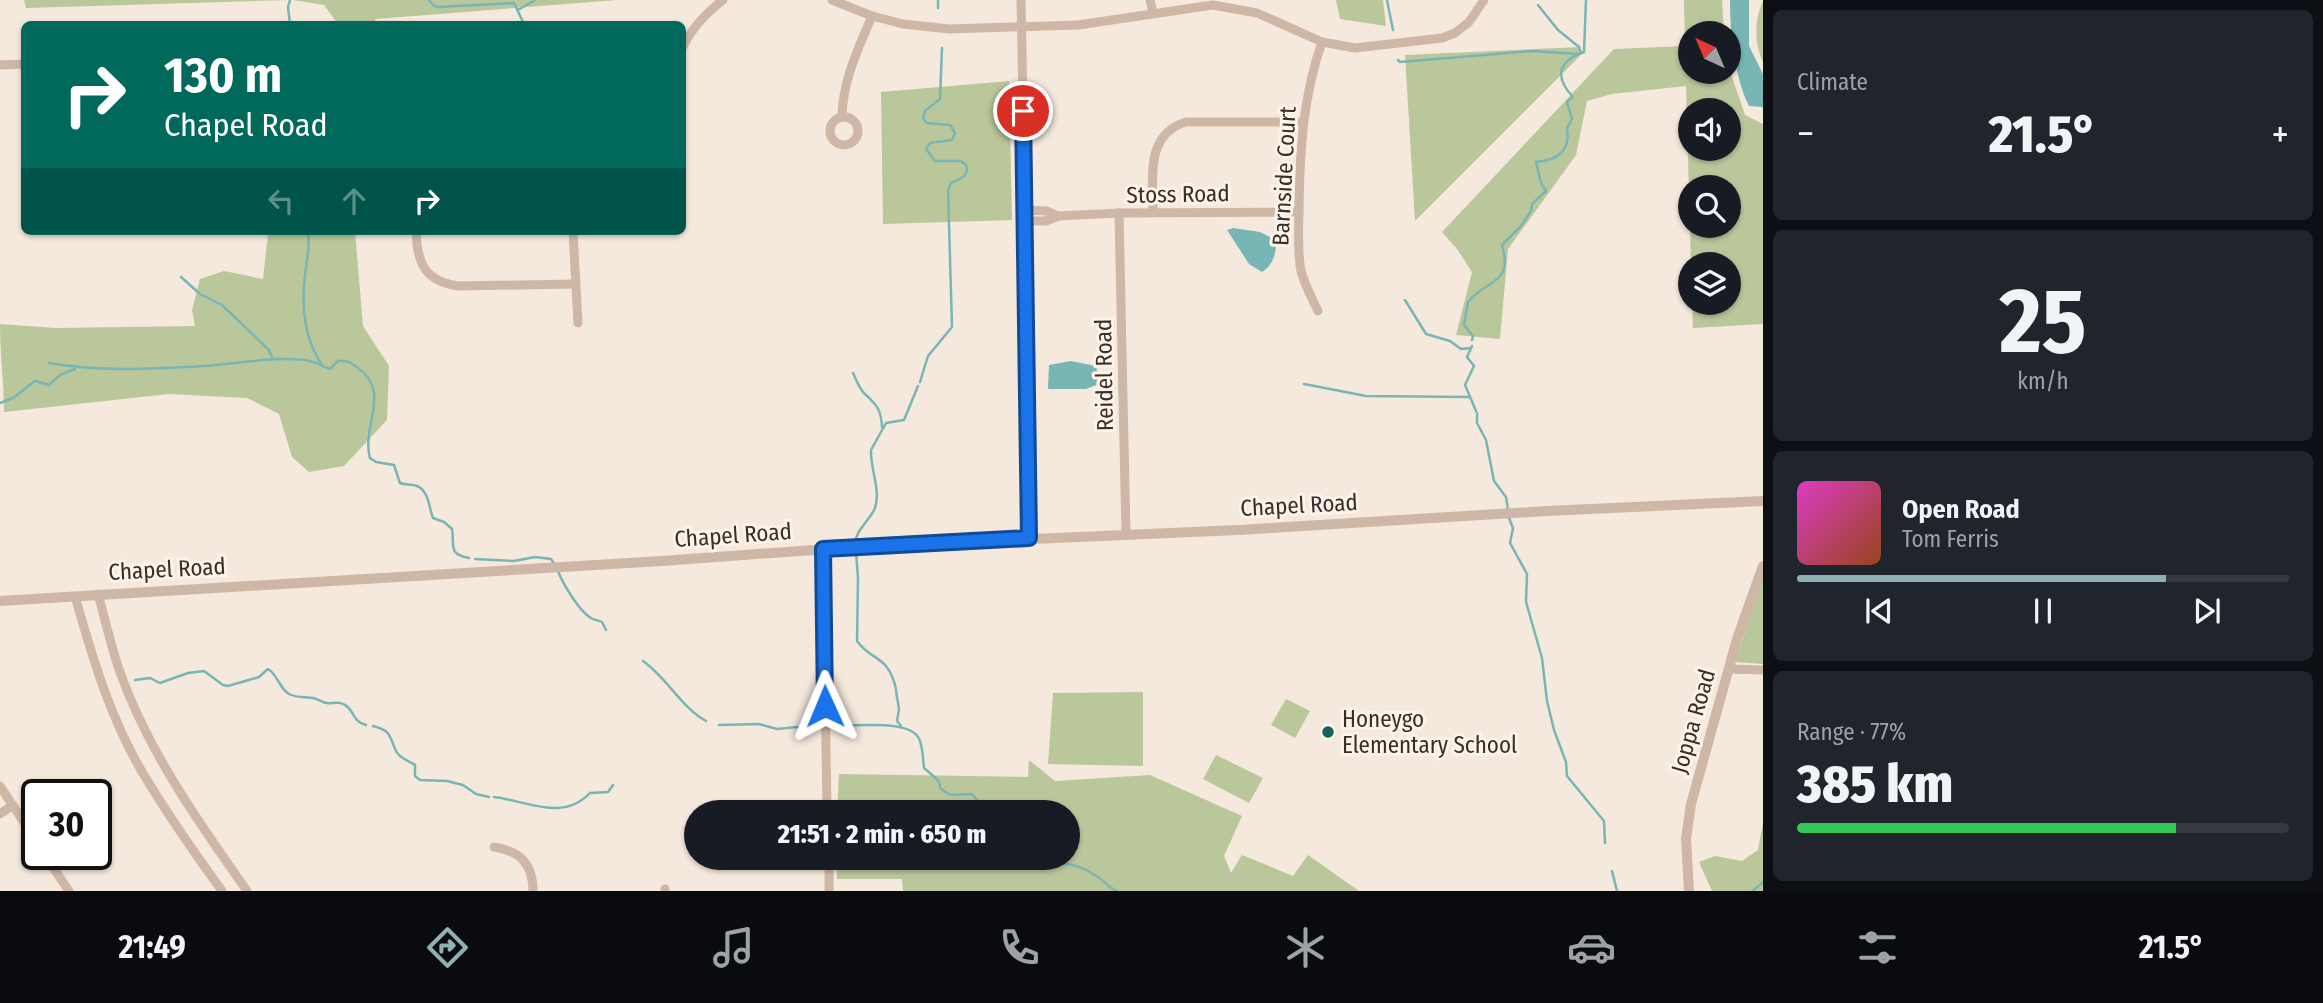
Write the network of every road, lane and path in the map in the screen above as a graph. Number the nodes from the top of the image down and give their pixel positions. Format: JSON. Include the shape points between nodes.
{"nodes":[{"id":1,"x":723,"y":0,"type":"edge"},
{"id":2,"x":832,"y":0,"type":"edge"},
{"id":3,"x":1021,"y":0,"type":"edge"},
{"id":4,"x":1150,"y":0,"type":"edge"},
{"id":5,"x":1483,"y":0,"type":"edge"},
{"id":6,"x":1153,"y":13,"type":"junction"},
{"id":7,"x":872,"y":16,"type":"junction"},
{"id":8,"x":1022,"y":27,"type":"junction"},
{"id":9,"x":1322,"y":41,"type":"junction"},
{"id":10,"x":686,"y":42,"type":"edge"},
{"id":11,"x":21,"y":64,"type":"edge"},
{"id":12,"x":0,"y":65,"type":"edge"},
{"id":13,"x":842,"y":116,"type":"dead end"},
{"id":14,"x":1303,"y":122,"type":"junction"},
{"id":15,"x":1025,"y":210,"type":"junction"},
{"id":16,"x":1153,"y":212,"type":"junction"},
{"id":17,"x":1299,"y":212,"type":"junction"},
{"id":18,"x":1119,"y":213,"type":"junction"},
{"id":19,"x":1058,"y":216,"type":"junction"},
{"id":20,"x":1025,"y":221,"type":"junction"},
{"id":21,"x":416,"y":235,"type":"edge"},
{"id":22,"x":573,"y":235,"type":"edge"},
{"id":23,"x":575,"y":284,"type":"junction"},
{"id":24,"x":1318,"y":311,"type":"dead end"},
{"id":25,"x":578,"y":323,"type":"dead end"},
{"id":26,"x":1763,"y":500,"type":"edge"},
{"id":27,"x":1126,"y":535,"type":"junction"},
{"id":28,"x":1029,"y":538,"type":"junction"},
{"id":29,"x":823,"y":549,"type":"junction"},
{"id":30,"x":1763,"y":566,"type":"edge"},
{"id":31,"x":98,"y":594,"type":"junction"},
{"id":32,"x":75,"y":596,"type":"junction"},
{"id":33,"x":0,"y":601,"type":"edge"},
{"id":34,"x":1729,"y":669,"type":"junction"},
{"id":35,"x":1763,"y":670,"type":"edge"},
{"id":36,"x":0,"y":786,"type":"edge"},
{"id":37,"x":827,"y":800,"type":"edge"},
{"id":38,"x":13,"y":805,"type":"junction"},
{"id":39,"x":0,"y":814,"type":"edge"},
{"id":40,"x":21,"y":817,"type":"edge"},
{"id":41,"x":494,"y":847,"type":"dead end"},
{"id":42,"x":55,"y":870,"type":"edge"},
{"id":43,"x":829,"y":870,"type":"edge"},
{"id":44,"x":69,"y":891,"type":"edge"},
{"id":45,"x":222,"y":891,"type":"edge"},
{"id":46,"x":247,"y":891,"type":"edge"},
{"id":47,"x":533,"y":891,"type":"edge"},
{"id":48,"x":829,"y":891,"type":"edge"},
{"id":49,"x":1689,"y":891,"type":"edge"}],
"edges":[{"from":1,"to":10,"type":"street"},
{"from":2,"to":7,"type":"street"},
{"from":3,"to":8,"type":"street"},
{"from":4,"to":6,"type":"street"},
{"from":5,"to":9,"type":"street","via":[[1469,22],[1441,38],[1355,48]]},
{"from":6,"to":8,"type":"street","via":[[1118,21]]},
{"from":6,"to":9,"type":"street","via":[[1213,5],[1256,13]]},
{"from":7,"to":8,"type":"street","via":[[949,29]]},
{"from":7,"to":13,"type":"street","via":[[848,75]]},
{"from":8,"to":15,"type":"street"},
{"from":9,"to":14,"type":"street","name":"Barnside Court"},
{"from":11,"to":12,"type":"street"},
{"from":14,"to":16,"type":"street","via":[[1177,125],[1155,149]]},
{"from":14,"to":17,"type":"street","name":"Barnside Court"},
{"from":15,"to":19,"type":"street","name":"Stoss Road"},
{"from":15,"to":20,"type":"street"},
{"from":16,"to":17,"type":"street","name":"Stoss Road"},
{"from":16,"to":18,"type":"street","name":"Stoss Road"},
{"from":17,"to":24,"type":"street","name":"Barnside Court","via":[[1301,269]]},
{"from":18,"to":19,"type":"street","name":"Stoss Road"},
{"from":18,"to":27,"type":"street","name":"Reidel Road"},
{"from":19,"to":20,"type":"street","name":"Stoss Road"},
{"from":20,"to":28,"type":"street"},
{"from":21,"to":23,"type":"street","via":[[421,263],[435,279],[449,285]]},
{"from":22,"to":23,"type":"street"},
{"from":23,"to":25,"type":"street"},
{"from":26,"to":27,"type":"street","name":"Chapel Road"},
{"from":27,"to":28,"type":"street","name":"Chapel Road"},
{"from":28,"to":29,"type":"street","name":"Chapel Road"},
{"from":29,"to":31,"type":"street","name":"Chapel Road"},
{"from":29,"to":37,"type":"street"},
{"from":30,"to":34,"type":"street","name":"Joppa Road"},
{"from":31,"to":32,"type":"street","name":"Chapel Road"},
{"from":31,"to":46,"type":"street","via":[[120,673],[147,730],[176,786]]},
{"from":32,"to":33,"type":"street","name":"Chapel Road"},
{"from":32,"to":45,"type":"street","via":[[100,680],[145,778]]},
{"from":34,"to":35,"type":"street"},
{"from":34,"to":49,"type":"street","name":"Joppa Road","via":[[1688,818]]},
{"from":36,"to":38,"type":"street"},
{"from":38,"to":39,"type":"street"},
{"from":38,"to":40,"type":"street"},
{"from":41,"to":47,"type":"street","via":[[523,858],[533,878]]},
{"from":42,"to":44,"type":"street"},
{"from":43,"to":48,"type":"street"}]}
